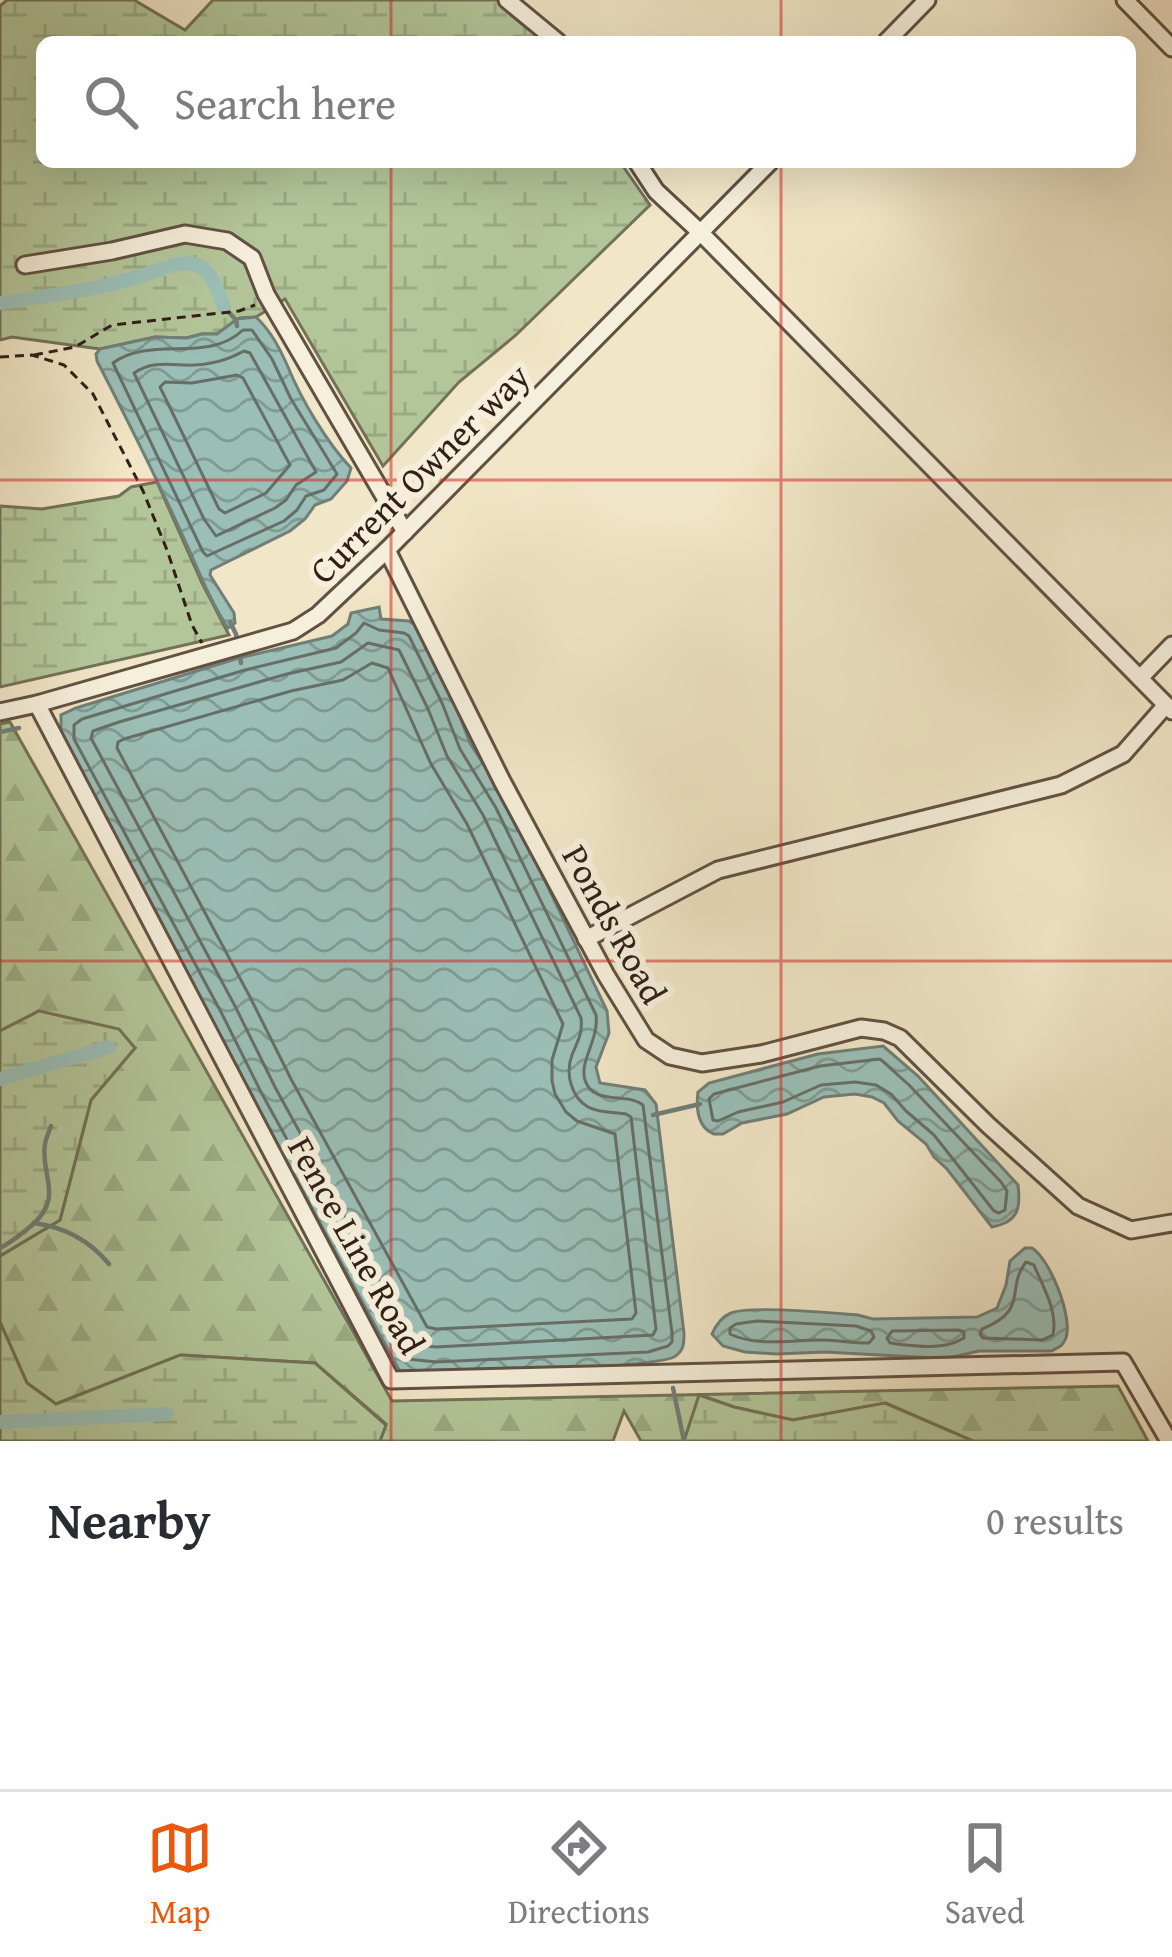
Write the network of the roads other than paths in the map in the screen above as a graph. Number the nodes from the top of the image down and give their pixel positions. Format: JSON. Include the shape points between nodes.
{"nodes":[{"id":1,"x":507,"y":0,"type":"edge"},
{"id":2,"x":927,"y":0,"type":"edge"},
{"id":3,"x":1125,"y":0,"type":"edge"},
{"id":4,"x":551,"y":36,"type":"edge"},
{"id":5,"x":892,"y":36,"type":"edge"},
{"id":6,"x":1172,"y":48,"type":"edge"},
{"id":7,"x":641,"y":168,"type":"edge"},
{"id":8,"x":764,"y":168,"type":"edge"},
{"id":9,"x":701,"y":233,"type":"junction"},
{"id":10,"x":25,"y":266,"type":"dead end"},
{"id":11,"x":405,"y":532,"type":"junction"},
{"id":12,"x":387,"y":550,"type":"junction"},
{"id":13,"x":1172,"y":645,"type":"edge"},
{"id":14,"x":1140,"y":678,"type":"junction"},
{"id":15,"x":37,"y":704,"type":"junction"},
{"id":16,"x":1169,"y":708,"type":"edge"},
{"id":17,"x":0,"y":712,"type":"edge"},
{"id":18,"x":586,"y":938,"type":"junction"},
{"id":19,"x":1172,"y":1222,"type":"edge"},
{"id":20,"x":1169,"y":1441,"type":"edge"}],
"edges":[{"from":1,"to":4,"type":"street"},
{"from":2,"to":5,"type":"street"},
{"from":3,"to":6,"type":"street"},
{"from":7,"to":9,"type":"street"},
{"from":8,"to":9,"type":"street","name":"Current Owner way"},
{"from":9,"to":11,"type":"street","name":"Current Owner way"},
{"from":9,"to":14,"type":"street"},
{"from":10,"to":11,"type":"street","via":[[185,235],[227,241],[252,258]]},
{"from":11,"to":12,"type":"street","name":"Current Owner way"},
{"from":12,"to":15,"type":"street","name":"Current Owner way","via":[[293,631]]},
{"from":12,"to":18,"type":"street","name":"Ponds Road"},
{"from":13,"to":14,"type":"street"},
{"from":14,"to":16,"type":"street"},
{"from":15,"to":17,"type":"street"},
{"from":15,"to":20,"type":"street","name":"Fence Line Road","via":[[391,1380],[1123,1362]]},
{"from":16,"to":18,"type":"street","via":[[1123,754],[1061,785],[718,870]]},
{"from":18,"to":19,"type":"street","name":"Ponds Road","via":[[646,1040],[670,1056],[701,1063],[861,1028],[884,1031],[1078,1206],[1131,1230]]}]}
